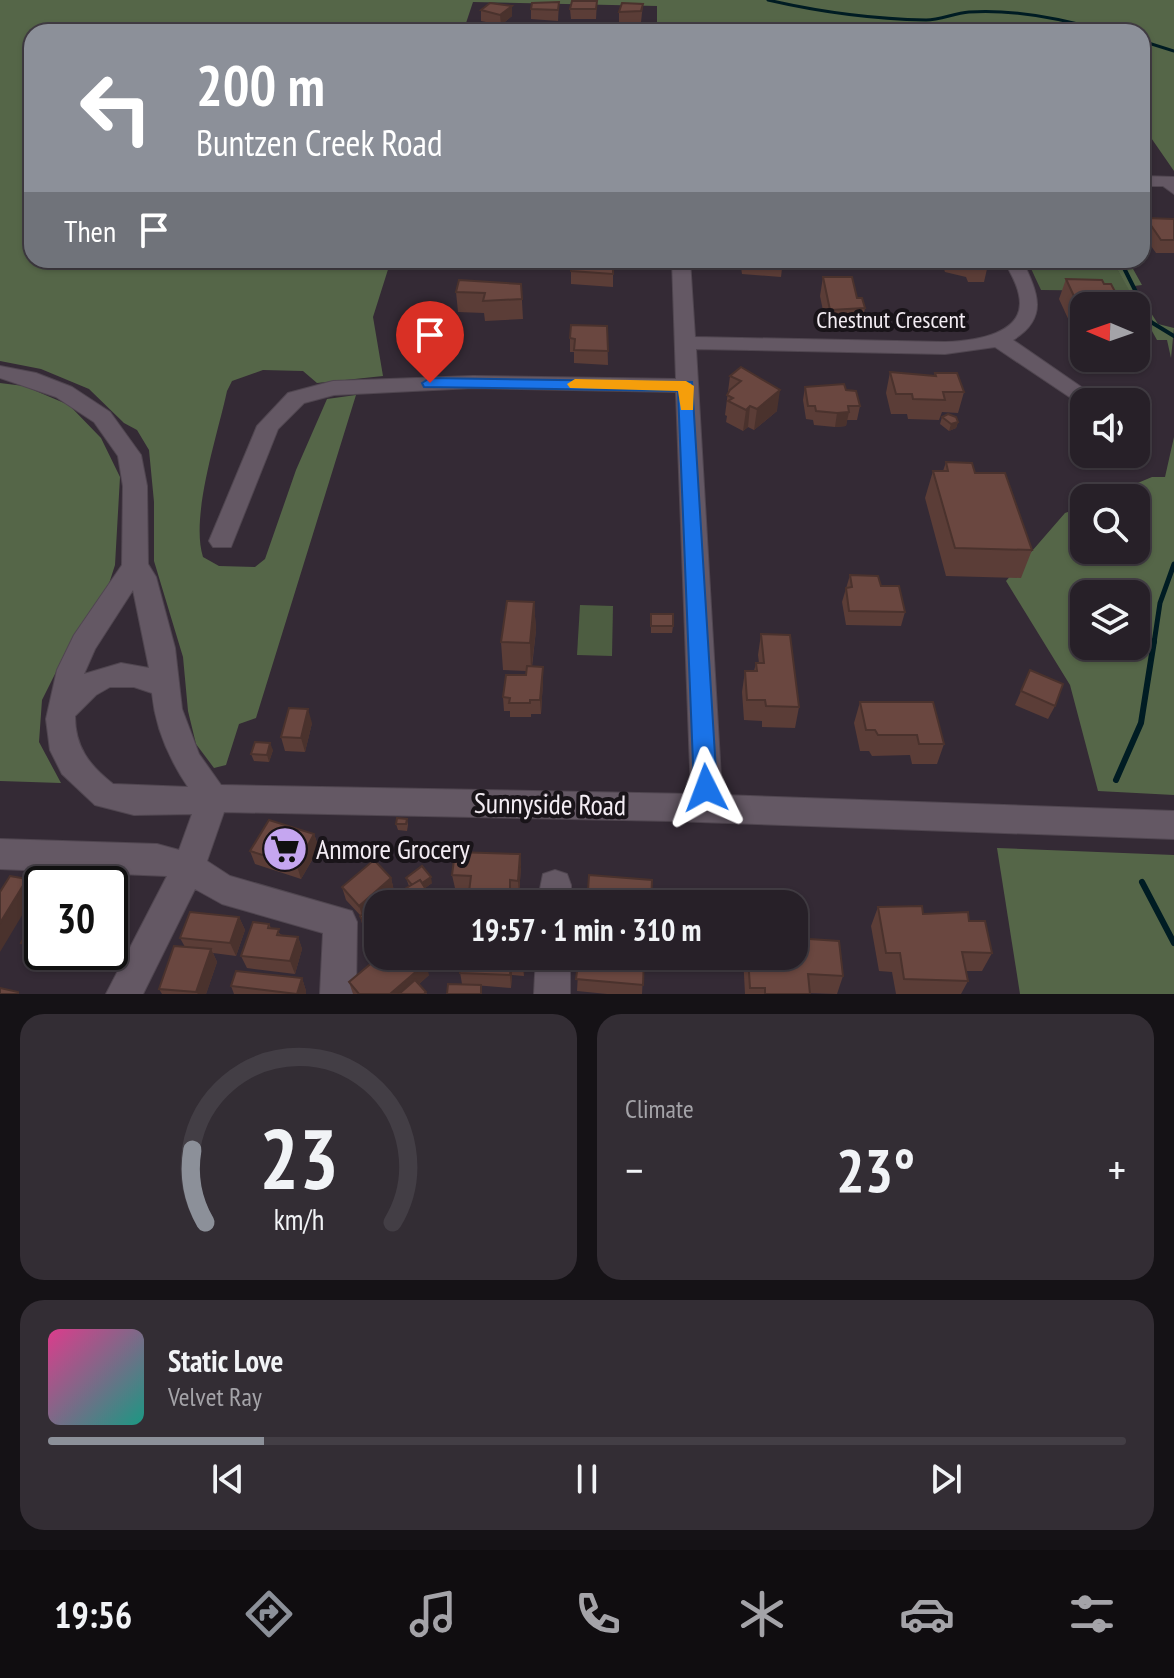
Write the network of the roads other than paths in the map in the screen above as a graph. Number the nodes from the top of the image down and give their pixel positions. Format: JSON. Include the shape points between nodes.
{"nodes":[{"id":1,"x":1150,"y":182,"type":"edge"},
{"id":2,"x":1171,"y":185,"type":"edge"},
{"id":3,"x":681,"y":268,"type":"edge"},
{"id":4,"x":1017,"y":268,"type":"edge"},
{"id":5,"x":998,"y":340,"type":"junction"},
{"id":6,"x":684,"y":343,"type":"junction"},
{"id":7,"x":0,"y":372,"type":"edge"},
{"id":8,"x":686,"y":386,"type":"junction"},
{"id":9,"x":1071,"y":388,"type":"edge"},
{"id":10,"x":222,"y":541,"type":"dead end"},
{"id":11,"x":135,"y":566,"type":"junction"},
{"id":12,"x":163,"y":685,"type":"junction"},
{"id":13,"x":58,"y":716,"type":"junction"},
{"id":14,"x":213,"y":798,"type":"junction"},
{"id":15,"x":707,"y":808,"type":"junction"},
{"id":16,"x":1174,"y":825,"type":"edge"},
{"id":17,"x":0,"y":854,"type":"edge"},
{"id":18,"x":189,"y":867,"type":"junction"},
{"id":19,"x":553,"y":970,"type":"edge"},
{"id":20,"x":124,"y":994,"type":"edge"},
{"id":21,"x":338,"y":994,"type":"edge"},
{"id":22,"x":552,"y":994,"type":"edge"}],
"edges":[{"from":1,"to":2,"type":"street"},
{"from":3,"to":6,"type":"street"},
{"from":4,"to":5,"type":"street","name":"Chestnut Crescent","via":[[1029,295],[1029,313]]},
{"from":5,"to":6,"type":"street","name":"Chestnut Crescent","via":[[963,348]]},
{"from":5,"to":9,"type":"street"},
{"from":6,"to":8,"type":"street"},
{"from":7,"to":11,"type":"street","via":[[64,392],[102,417],[123,443],[135,486]]},
{"from":8,"to":10,"type":"street","via":[[473,382],[342,387],[305,394],[268,426]]},
{"from":8,"to":15,"type":"street"},
{"from":11,"to":12,"type":"street","via":[[143,577],[161,648]]},
{"from":11,"to":13,"type":"street","via":[[78,653]]},
{"from":12,"to":13,"type":"street","via":[[130,674],[99,677]]},
{"from":12,"to":14,"type":"street","via":[[186,760]]},
{"from":13,"to":14,"type":"street","name":"Sunnyside Road","via":[[58,735],[67,755],[106,797]]},
{"from":14,"to":15,"type":"street","name":"Sunnyside Road"},
{"from":14,"to":18,"type":"street"},
{"from":15,"to":16,"type":"street","name":"Sunnyside Road"},
{"from":17,"to":18,"type":"street","via":[[157,859]]},
{"from":18,"to":20,"type":"street"},
{"from":18,"to":21,"type":"street","via":[[222,889],[340,922]]},
{"from":19,"to":22,"type":"street"}]}
